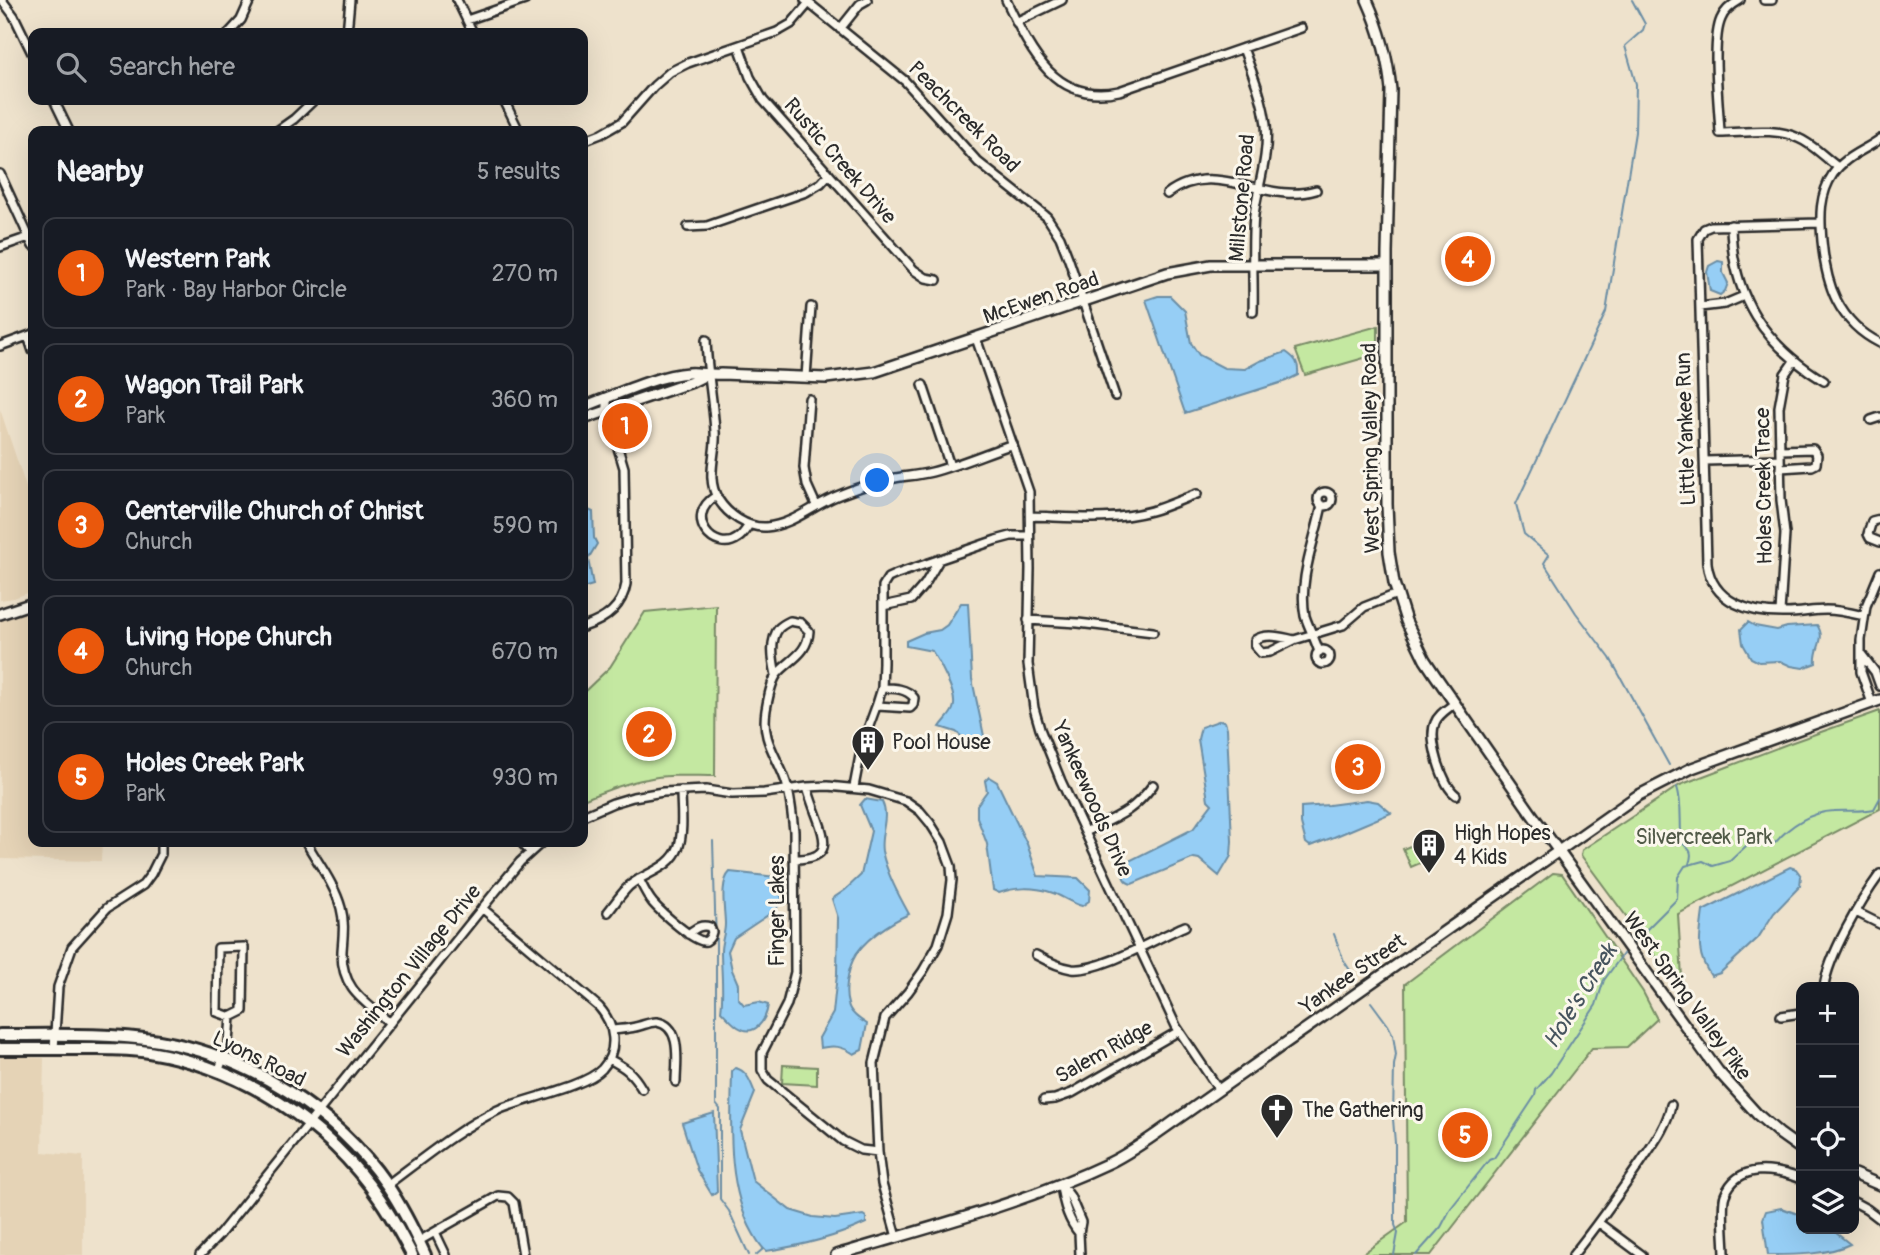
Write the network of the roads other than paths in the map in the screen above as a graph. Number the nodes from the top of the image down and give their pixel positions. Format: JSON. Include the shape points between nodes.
{"nodes":[{"id":1,"x":2,"y":0,"type":"edge"},
{"id":2,"x":250,"y":0,"type":"edge"},
{"id":3,"x":350,"y":0,"type":"edge"},
{"id":4,"x":457,"y":0,"type":"edge"},
{"id":5,"x":525,"y":0,"type":"edge"},
{"id":6,"x":867,"y":0,"type":"edge"},
{"id":7,"x":1006,"y":0,"type":"edge"},
{"id":8,"x":1062,"y":0,"type":"edge"},
{"id":9,"x":1367,"y":0,"type":"edge"},
{"id":10,"x":1740,"y":0,"type":"edge"},
{"id":11,"x":1764,"y":0,"type":"edge"},
{"id":12,"x":1772,"y":0,"type":"edge"},
{"id":13,"x":806,"y":2,"type":"edge"},
{"id":14,"x":467,"y":20,"type":"junction"},
{"id":15,"x":1016,"y":22,"type":"junction"},
{"id":16,"x":234,"y":28,"type":"edge"},
{"id":17,"x":347,"y":28,"type":"edge"},
{"id":18,"x":471,"y":28,"type":"edge"},
{"id":19,"x":1301,"y":28,"type":"dead end"},
{"id":20,"x":840,"y":29,"type":"junction"},
{"id":21,"x":28,"y":45,"type":"edge"},
{"id":22,"x":738,"y":46,"type":"junction"},
{"id":23,"x":1243,"y":48,"type":"junction"},
{"id":24,"x":56,"y":105,"type":"edge"},
{"id":25,"x":309,"y":105,"type":"edge"},
{"id":26,"x":506,"y":105,"type":"edge"},
{"id":27,"x":67,"y":126,"type":"edge"},
{"id":28,"x":284,"y":126,"type":"edge"},
{"id":29,"x":517,"y":126,"type":"edge"},
{"id":30,"x":588,"y":139,"type":"edge"},
{"id":31,"x":1880,"y":139,"type":"edge"},
{"id":32,"x":1838,"y":167,"type":"junction"},
{"id":33,"x":0,"y":174,"type":"edge"},
{"id":34,"x":829,"y":174,"type":"junction"},
{"id":35,"x":1260,"y":188,"type":"junction"},
{"id":36,"x":1316,"y":190,"type":"dead end"},
{"id":37,"x":1167,"y":194,"type":"dead end"},
{"id":38,"x":1820,"y":223,"type":"junction"},
{"id":39,"x":1731,"y":225,"type":"junction"},
{"id":40,"x":688,"y":227,"type":"dead end"},
{"id":41,"x":28,"y":235,"type":"edge"},
{"id":42,"x":28,"y":237,"type":"edge"},
{"id":43,"x":0,"y":247,"type":"edge"},
{"id":44,"x":1254,"y":265,"type":"junction"},
{"id":45,"x":1387,"y":265,"type":"junction"},
{"id":46,"x":937,"y":280,"type":"dead end"},
{"id":47,"x":1744,"y":296,"type":"junction"},
{"id":48,"x":1084,"y":302,"type":"junction"},
{"id":49,"x":811,"y":307,"type":"dead end"},
{"id":50,"x":1700,"y":307,"type":"junction"},
{"id":51,"x":1253,"y":312,"type":"dead end"},
{"id":52,"x":28,"y":336,"type":"edge"},
{"id":53,"x":976,"y":338,"type":"junction"},
{"id":54,"x":706,"y":341,"type":"dead end"},
{"id":55,"x":1880,"y":343,"type":"edge"},
{"id":56,"x":0,"y":346,"type":"edge"},
{"id":57,"x":1794,"y":360,"type":"junction"},
{"id":58,"x":708,"y":375,"type":"junction"},
{"id":59,"x":806,"y":377,"type":"junction"},
{"id":60,"x":1824,"y":381,"type":"dead end"},
{"id":61,"x":923,"y":385,"type":"dead end"},
{"id":62,"x":1115,"y":396,"type":"dead end"},
{"id":63,"x":607,"y":398,"type":"junction"},
{"id":64,"x":809,"y":399,"type":"dead end"},
{"id":65,"x":588,"y":405,"type":"edge"},
{"id":66,"x":607,"y":411,"type":"junction"},
{"id":67,"x":588,"y":417,"type":"edge"},
{"id":68,"x":1880,"y":417,"type":"edge"},
{"id":69,"x":1871,"y":420,"type":"dead end"},
{"id":70,"x":1013,"y":444,"type":"junction"},
{"id":71,"x":1780,"y":450,"type":"junction"},
{"id":72,"x":1705,"y":461,"type":"junction"},
{"id":73,"x":1780,"y":463,"type":"junction"},
{"id":74,"x":950,"y":466,"type":"junction"},
{"id":75,"x":1197,"y":494,"type":"dead end"},
{"id":76,"x":716,"y":496,"type":"junction"},
{"id":77,"x":816,"y":505,"type":"junction"},
{"id":78,"x":1321,"y":505,"type":"dead end"},
{"id":79,"x":1030,"y":516,"type":"junction"},
{"id":80,"x":1880,"y":519,"type":"edge"},
{"id":81,"x":750,"y":525,"type":"junction"},
{"id":82,"x":1029,"y":536,"type":"junction"},
{"id":83,"x":1880,"y":542,"type":"edge"},
{"id":84,"x":939,"y":560,"type":"junction"},
{"id":85,"x":1880,"y":572,"type":"edge"},
{"id":86,"x":1397,"y":594,"type":"junction"},
{"id":87,"x":28,"y":605,"type":"edge"},
{"id":88,"x":883,"y":606,"type":"junction"},
{"id":89,"x":1780,"y":613,"type":"junction"},
{"id":90,"x":0,"y":614,"type":"edge"},
{"id":91,"x":1864,"y":616,"type":"junction"},
{"id":92,"x":1028,"y":620,"type":"junction"},
{"id":93,"x":588,"y":625,"type":"edge"},
{"id":94,"x":1153,"y":632,"type":"dead end"},
{"id":95,"x":1314,"y":634,"type":"junction"},
{"id":96,"x":1294,"y":640,"type":"junction"},
{"id":97,"x":1319,"y":652,"type":"dead end"},
{"id":98,"x":1862,"y":655,"type":"junction"},
{"id":99,"x":776,"y":675,"type":"junction"},
{"id":100,"x":1880,"y":686,"type":"edge"},
{"id":101,"x":881,"y":688,"type":"junction"},
{"id":102,"x":1876,"y":701,"type":"edge"},
{"id":103,"x":1455,"y":703,"type":"junction"},
{"id":104,"x":877,"y":706,"type":"junction"},
{"id":105,"x":1153,"y":785,"type":"dead end"},
{"id":106,"x":807,"y":787,"type":"junction"},
{"id":107,"x":854,"y":788,"type":"junction"},
{"id":108,"x":788,"y":790,"type":"junction"},
{"id":109,"x":681,"y":791,"type":"junction"},
{"id":110,"x":1456,"y":795,"type":"dead end"},
{"id":111,"x":588,"y":814,"type":"edge"},
{"id":112,"x":1085,"y":832,"type":"junction"},
{"id":113,"x":161,"y":847,"type":"edge"},
{"id":114,"x":309,"y":847,"type":"edge"},
{"id":115,"x":526,"y":847,"type":"edge"},
{"id":116,"x":536,"y":847,"type":"edge"},
{"id":117,"x":1558,"y":850,"type":"junction"},
{"id":118,"x":530,"y":852,"type":"junction"},
{"id":119,"x":794,"y":859,"type":"junction"},
{"id":120,"x":1880,"y":874,"type":"edge"},
{"id":121,"x":639,"y":879,"type":"junction"},
{"id":122,"x":482,"y":908,"type":"junction"},
{"id":123,"x":608,"y":912,"type":"dead end"},
{"id":124,"x":1856,"y":912,"type":"junction"},
{"id":125,"x":1880,"y":924,"type":"edge"},
{"id":126,"x":1185,"y":926,"type":"dead end"},
{"id":127,"x":688,"y":934,"type":"dead end"},
{"id":128,"x":1139,"y":947,"type":"junction"},
{"id":129,"x":1035,"y":955,"type":"dead end"},
{"id":130,"x":1825,"y":982,"type":"edge"},
{"id":131,"x":1796,"y":1014,"type":"edge"},
{"id":132,"x":1781,"y":1016,"type":"dead end"},
{"id":133,"x":231,"y":1017,"type":"junction"},
{"id":134,"x":390,"y":1023,"type":"junction"},
{"id":135,"x":612,"y":1030,"type":"junction"},
{"id":136,"x":1179,"y":1031,"type":"junction"},
{"id":137,"x":0,"y":1035,"type":"edge"},
{"id":138,"x":54,"y":1035,"type":"junction"},
{"id":139,"x":0,"y":1049,"type":"edge"},
{"id":140,"x":54,"y":1049,"type":"junction"},
{"id":141,"x":224,"y":1059,"type":"junction"},
{"id":142,"x":609,"y":1059,"type":"junction"},
{"id":143,"x":218,"y":1072,"type":"junction"},
{"id":144,"x":677,"y":1082,"type":"dead end"},
{"id":145,"x":642,"y":1089,"type":"dead end"},
{"id":146,"x":1219,"y":1090,"type":"junction"},
{"id":147,"x":1044,"y":1100,"type":"dead end"},
{"id":148,"x":1671,"y":1105,"type":"dead end"},
{"id":149,"x":319,"y":1112,"type":"junction"},
{"id":150,"x":309,"y":1123,"type":"junction"},
{"id":151,"x":1796,"y":1146,"type":"edge"},
{"id":152,"x":877,"y":1148,"type":"junction"},
{"id":153,"x":1859,"y":1176,"type":"edge"},
{"id":154,"x":1796,"y":1177,"type":"edge"},
{"id":155,"x":1061,"y":1184,"type":"junction"},
{"id":156,"x":387,"y":1185,"type":"junction"},
{"id":157,"x":1880,"y":1185,"type":"edge"},
{"id":158,"x":1859,"y":1205,"type":"edge"},
{"id":159,"x":1880,"y":1219,"type":"edge"},
{"id":160,"x":1598,"y":1223,"type":"junction"},
{"id":161,"x":435,"y":1231,"type":"junction"},
{"id":162,"x":897,"y":1237,"type":"junction"},
{"id":163,"x":419,"y":1241,"type":"junction"},
{"id":164,"x":200,"y":1255,"type":"edge"},
{"id":165,"x":412,"y":1255,"type":"edge"},
{"id":166,"x":425,"y":1255,"type":"edge"},
{"id":167,"x":446,"y":1255,"type":"edge"},
{"id":168,"x":523,"y":1255,"type":"edge"},
{"id":169,"x":835,"y":1255,"type":"edge"},
{"id":170,"x":1080,"y":1255,"type":"edge"},
{"id":171,"x":1573,"y":1255,"type":"edge"},
{"id":172,"x":1642,"y":1255,"type":"edge"},
{"id":173,"x":1725,"y":1255,"type":"edge"}],
"edges":[{"from":1,"to":21,"type":"street"},
{"from":2,"to":16,"type":"street"},
{"from":3,"to":17,"type":"street"},
{"from":4,"to":14,"type":"street"},
{"from":5,"to":14,"type":"street"},
{"from":6,"to":20,"type":"street"},
{"from":7,"to":15,"type":"street"},
{"from":8,"to":15,"type":"street"},
{"from":9,"to":45,"type":"street","name":"West Spring Valley Road","via":[[1386,54],[1391,90]]},
{"from":10,"to":32,"type":"street","via":[[1721,17],[1716,40],[1720,134],[1785,133]]},
{"from":11,"to":12,"type":"street"},
{"from":13,"to":20,"type":"street","name":"Peachcreek Road"},
{"from":13,"to":22,"type":"street","via":[[784,29]]},
{"from":14,"to":18,"type":"street"},
{"from":15,"to":23,"type":"street","via":[[1048,71],[1088,92],[1119,91]]},
{"from":19,"to":23,"type":"street"},
{"from":20,"to":48,"type":"street","name":"Peachcreek Road","via":[[905,81],[985,168],[1047,217],[1060,237]]},
{"from":22,"to":30,"type":"street","via":[[670,72],[622,122]]},
{"from":22,"to":34,"type":"street","name":"Rustic Creek Drive","via":[[760,95]]},
{"from":23,"to":35,"type":"street","name":"Millstone Road","via":[[1266,125]]},
{"from":24,"to":27,"type":"street"},
{"from":25,"to":28,"type":"street"},
{"from":26,"to":29,"type":"street"},
{"from":31,"to":32,"type":"street"},
{"from":32,"to":38,"type":"street","via":[[1824,194]]},
{"from":33,"to":41,"type":"street"},
{"from":34,"to":40,"type":"street","via":[[806,192],[707,226]]},
{"from":34,"to":46,"type":"street","name":"Rustic Creek Drive","via":[[914,270]]},
{"from":35,"to":36,"type":"street","via":[[1295,194]]},
{"from":35,"to":37,"type":"street","via":[[1216,179],[1181,185]]},
{"from":35,"to":44,"type":"street","name":"Millstone Road"},
{"from":38,"to":39,"type":"street","name":"Little Yankee Run"},
{"from":38,"to":55,"type":"street","via":[[1824,265],[1835,300],[1857,328]]},
{"from":39,"to":47,"type":"street","via":[[1734,262]]},
{"from":39,"to":50,"type":"street","name":"Little Yankee Run","via":[[1708,227],[1698,239]]},
{"from":42,"to":43,"type":"street"},
{"from":44,"to":45,"type":"street","name":"McEwen Road"},
{"from":44,"to":48,"type":"street","name":"McEwen Road","via":[[1181,270]]},
{"from":44,"to":51,"type":"street","name":"Millstone Road"},
{"from":45,"to":86,"type":"street","name":"West Spring Valley Road","via":[[1388,525]]},
{"from":47,"to":50,"type":"street"},
{"from":47,"to":57,"type":"street","via":[[1763,329]]},
{"from":48,"to":53,"type":"street","name":"McEwen Road"},
{"from":48,"to":62,"type":"street","name":"Peachcreek Road"},
{"from":49,"to":59,"type":"street"},
{"from":50,"to":72,"type":"street","name":"Little Yankee Run"},
{"from":52,"to":56,"type":"street"},
{"from":53,"to":59,"type":"street","name":"McEwen Road","via":[[874,372]]},
{"from":53,"to":70,"type":"street","name":"Yankeewoods Drive"},
{"from":54,"to":58,"type":"street"},
{"from":57,"to":60,"type":"street"},
{"from":57,"to":71,"type":"street","name":"Holes Creek Trace","via":[[1780,396]]},
{"from":58,"to":59,"type":"street","name":"McEwen Road"},
{"from":58,"to":63,"type":"street","name":"McEwen Road","via":[[690,372],[663,378]]},
{"from":58,"to":66,"type":"street","name":"McEwen Road"},
{"from":58,"to":76,"type":"street"},
{"from":61,"to":74,"type":"street"},
{"from":63,"to":65,"type":"street","name":"McEwen Road"},
{"from":63,"to":66,"type":"street"},
{"from":64,"to":77,"type":"street","via":[[804,468]]},
{"from":66,"to":67,"type":"street","name":"McEwen Road"},
{"from":66,"to":93,"type":"street","via":[[624,468],[626,584],[614,611]]},
{"from":68,"to":69,"type":"street"},
{"from":70,"to":74,"type":"street"},
{"from":70,"to":79,"type":"street","name":"Yankeewoods Drive","via":[[1029,492]]},
{"from":71,"to":73,"type":"street","name":"Holes Creek Trace"},
{"from":71,"to":73,"type":"street","via":[[1813,449],[1817,455],[1812,466]]},
{"from":72,"to":73,"type":"street"},
{"from":72,"to":89,"type":"street","name":"Little Yankee Run","via":[[1707,563],[1712,584],[1738,604]]},
{"from":73,"to":89,"type":"street","name":"Holes Creek Trace","via":[[1785,534]]},
{"from":74,"to":77,"type":"street","via":[[882,480]]},
{"from":75,"to":79,"type":"street","via":[[1122,517]]},
{"from":76,"to":81,"type":"street","via":[[729,512]]},
{"from":76,"to":81,"type":"street","via":[[702,509],[705,532],[728,542],[737,540]]},
{"from":77,"to":81,"type":"street","via":[[776,525]]},
{"from":78,"to":95,"type":"street","via":[[1305,575],[1306,617]]},
{"from":79,"to":82,"type":"street","name":"Yankeewoods Drive"},
{"from":80,"to":83,"type":"street","via":[[1872,521],[1868,530],[1870,538]]},
{"from":82,"to":84,"type":"street","via":[[996,540]]},
{"from":82,"to":92,"type":"street","name":"Yankeewoods Drive"},
{"from":84,"to":88,"type":"street","via":[[911,600]]},
{"from":84,"to":88,"type":"street","via":[[888,578],[883,586]]},
{"from":85,"to":91,"type":"street"},
{"from":86,"to":95,"type":"street","via":[[1364,607],[1343,625]]},
{"from":86,"to":103,"type":"street","name":"West Spring Valley Road","via":[[1425,660]]},
{"from":87,"to":90,"type":"street"},
{"from":88,"to":101,"type":"street"},
{"from":89,"to":91,"type":"street","name":"Little Yankee Run","via":[[1829,610]]},
{"from":91,"to":98,"type":"street"},
{"from":92,"to":94,"type":"street"},
{"from":92,"to":112,"type":"street","name":"Yankeewoods Drive","via":[[1034,708]]},
{"from":95,"to":96,"type":"street"},
{"from":95,"to":97,"type":"street"},
{"from":96,"to":96,"type":"street","via":[[1265,654],[1255,646],[1259,637]]},
{"from":98,"to":100,"type":"street"},
{"from":98,"to":102,"type":"street","via":[[1861,672]]},
{"from":99,"to":99,"type":"street","via":[[809,641],[809,631],[801,623],[790,621],[778,628],[772,660]]},
{"from":99,"to":108,"type":"street","name":"Finger Lakes","via":[[766,710],[766,730]]},
{"from":101,"to":104,"type":"street"},
{"from":101,"to":104,"type":"street","via":[[911,694],[913,705]]},
{"from":102,"to":117,"type":"street","name":"Yankee Street","via":[[1677,775],[1637,796]]},
{"from":103,"to":110,"type":"street","via":[[1435,722],[1432,735],[1443,776]]},
{"from":103,"to":117,"type":"street","name":"West Spring Valley Road"},
{"from":104,"to":107,"type":"street","via":[[862,745]]},
{"from":105,"to":112,"type":"street","via":[[1131,809]]},
{"from":106,"to":107,"type":"street"},
{"from":106,"to":108,"type":"street"},
{"from":106,"to":119,"type":"street","via":[[824,845],[815,855]]},
{"from":107,"to":152,"type":"street","via":[[906,801],[920,811],[942,842],[952,880],[938,945],[885,1018],[874,1063]]},
{"from":108,"to":109,"type":"street"},
{"from":108,"to":119,"type":"street","name":"Finger Lakes"},
{"from":109,"to":111,"type":"street","via":[[633,797]]},
{"from":109,"to":121,"type":"street","via":[[676,852],[663,866]]},
{"from":112,"to":128,"type":"street","name":"Yankeewoods Drive"},
{"from":113,"to":138,"type":"street","via":[[143,885],[107,908],[72,947],[58,987]]},
{"from":114,"to":134,"type":"street","via":[[340,905],[342,963],[349,984]]},
{"from":115,"to":118,"type":"street"},
{"from":116,"to":118,"type":"street","name":"Washington Village Drive"},
{"from":117,"to":146,"type":"street","name":"Yankee Street"},
{"from":117,"to":151,"type":"street","name":"West Spring Valley Pike","via":[[1728,1084]]},
{"from":118,"to":122,"type":"street","name":"Washington Village Drive"},
{"from":119,"to":152,"type":"street","name":"Finger Lakes","via":[[794,983],[761,1064],[768,1080],[843,1141],[867,1152]]},
{"from":120,"to":124,"type":"street"},
{"from":121,"to":123,"type":"street"},
{"from":121,"to":127,"type":"street","via":[[652,903]]},
{"from":122,"to":134,"type":"street","name":"Washington Village Drive"},
{"from":122,"to":135,"type":"street","via":[[599,1007]]},
{"from":124,"to":125,"type":"street"},
{"from":124,"to":130,"type":"street","via":[[1831,959]]},
{"from":126,"to":128,"type":"street"},
{"from":128,"to":129,"type":"street","via":[[1080,969]]},
{"from":128,"to":136,"type":"street","name":"Yankeewoods Drive"},
{"from":131,"to":132,"type":"street"},
{"from":133,"to":133,"type":"street","via":[[217,1012],[218,948],[244,947],[243,1011]]},
{"from":133,"to":141,"type":"street"},
{"from":134,"to":149,"type":"street","name":"Washington Village Drive"},
{"from":135,"to":142,"type":"street"},
{"from":135,"to":144,"type":"street","via":[[656,1021],[663,1024],[674,1034],[677,1046]]},
{"from":136,"to":146,"type":"street","name":"Yankeewoods Drive"},
{"from":136,"to":147,"type":"street","name":"Salem Ridge","via":[[1072,1093]]},
{"from":137,"to":138,"type":"main road","name":"Lyons Road"},
{"from":138,"to":140,"type":"street"},
{"from":138,"to":141,"type":"main road","name":"Lyons Road","via":[[162,1041]]},
{"from":139,"to":140,"type":"main road","name":"Lyons Road"},
{"from":140,"to":143,"type":"main road","name":"Lyons Road","via":[[147,1052]]},
{"from":141,"to":143,"type":"street"},
{"from":141,"to":149,"type":"main road","name":"Lyons Road"},
{"from":142,"to":145,"type":"street","via":[[627,1068]]},
{"from":142,"to":156,"type":"street","via":[[590,1079],[484,1117]]},
{"from":143,"to":150,"type":"main road","name":"Lyons Road"},
{"from":146,"to":155,"type":"street","name":"Yankee Street","via":[[1113,1161]]},
{"from":148,"to":160,"type":"street","via":[[1663,1129]]},
{"from":149,"to":150,"type":"street","name":"Washington Village Drive"},
{"from":149,"to":156,"type":"main road","name":"Lyons Road"},
{"from":150,"to":164,"type":"street","name":"Washington Village Drive"},
{"from":150,"to":165,"type":"main road","name":"Lyons Road","via":[[333,1143],[380,1199]]},
{"from":152,"to":162,"type":"street"},
{"from":153,"to":157,"type":"street"},
{"from":154,"to":173,"type":"street","via":[[1756,1169],[1736,1177],[1724,1196]]},
{"from":155,"to":162,"type":"street","name":"Yankee Street"},
{"from":155,"to":170,"type":"street","via":[[1062,1200],[1079,1233]]},
{"from":156,"to":163,"type":"main road","name":"Lyons Road"},
{"from":158,"to":159,"type":"street"},
{"from":160,"to":171,"type":"street"},
{"from":160,"to":172,"type":"street"},
{"from":161,"to":163,"type":"street"},
{"from":161,"to":167,"type":"street"},
{"from":161,"to":168,"type":"street","via":[[498,1196],[508,1197],[514,1203]]},
{"from":162,"to":169,"type":"street","name":"Yankee Street"},
{"from":163,"to":166,"type":"main road","name":"Lyons Road"}]}
